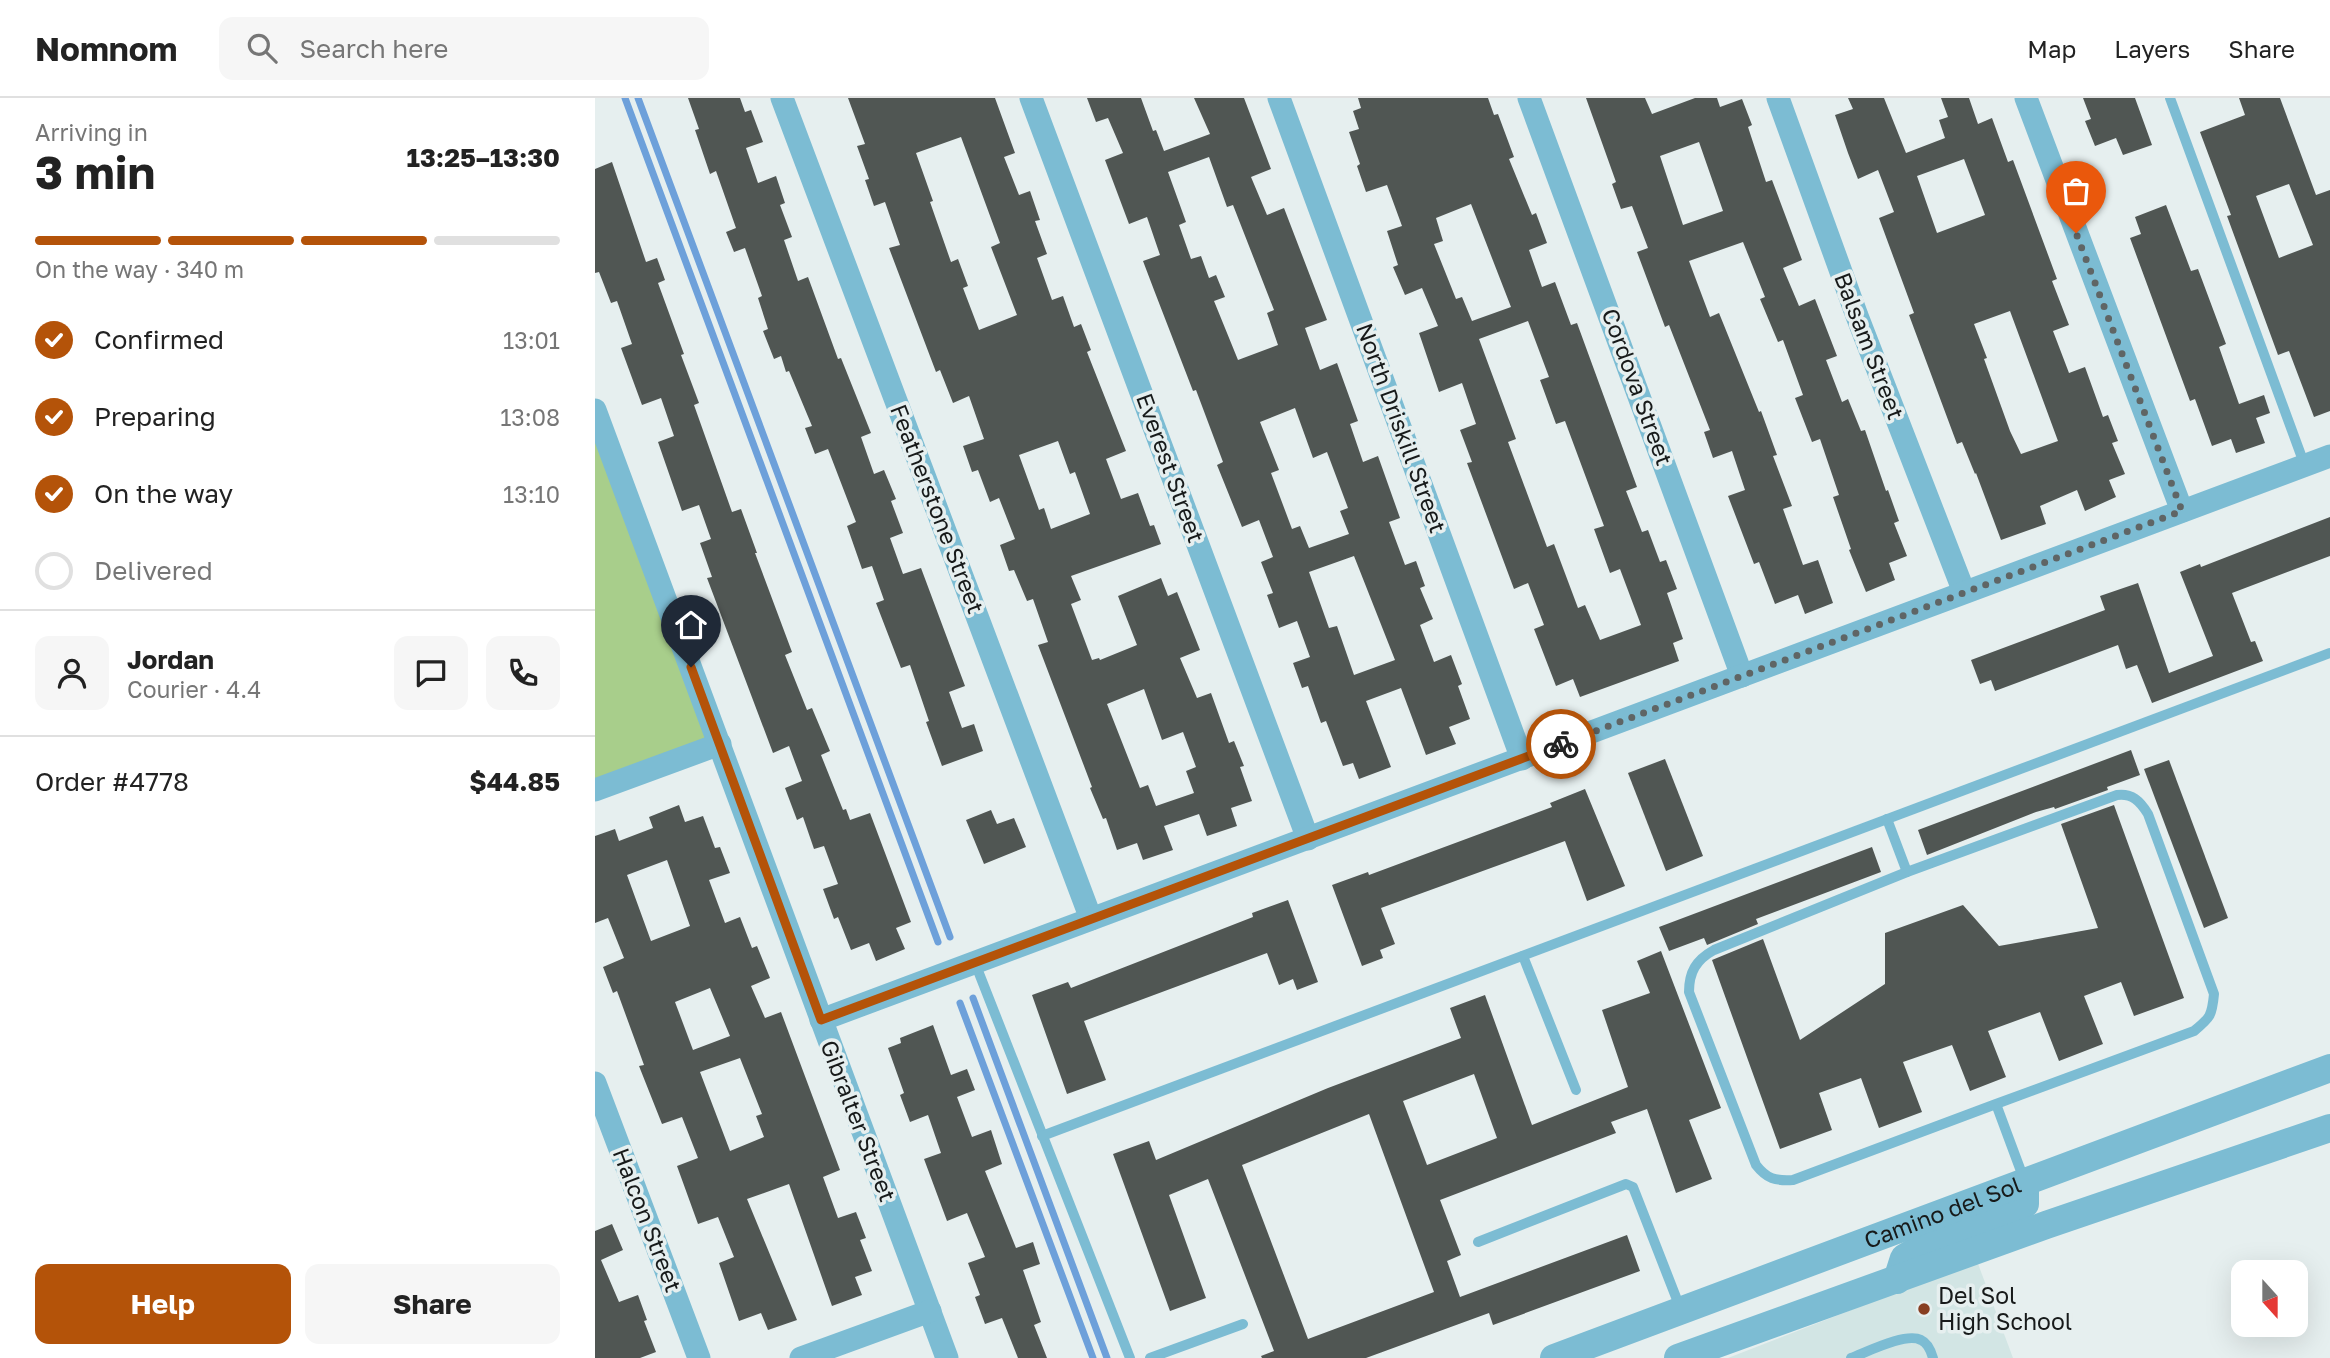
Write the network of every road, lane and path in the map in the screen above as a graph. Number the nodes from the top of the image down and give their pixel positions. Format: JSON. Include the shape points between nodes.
{"nodes":[{"id":1,"x":782,"y":98,"type":"edge"},
{"id":2,"x":1031,"y":98,"type":"edge"},
{"id":3,"x":1279,"y":98,"type":"edge"},
{"id":4,"x":1529,"y":98,"type":"edge"},
{"id":5,"x":1778,"y":98,"type":"edge"},
{"id":6,"x":2026,"y":98,"type":"edge"},
{"id":7,"x":2170,"y":98,"type":"edge"},
{"id":8,"x":595,"y":410,"type":"edge"},
{"id":9,"x":2330,"y":456,"type":"edge"},
{"id":10,"x":2305,"y":466,"type":"junction"},
{"id":11,"x":2182,"y":511,"type":"junction"},
{"id":12,"x":1964,"y":592,"type":"junction"},
{"id":13,"x":2330,"y":653,"type":"edge"},
{"id":14,"x":1742,"y":677,"type":"junction"},
{"id":15,"x":720,"y":744,"type":"junction"},
{"id":16,"x":1521,"y":759,"type":"junction"},
{"id":17,"x":595,"y":790,"type":"edge"},
{"id":18,"x":1887,"y":819,"type":"junction"},
{"id":19,"x":1308,"y":839,"type":"junction"},
{"id":20,"x":1907,"y":872,"type":"junction"},
{"id":21,"x":1091,"y":919,"type":"junction"},
{"id":22,"x":1523,"y":956,"type":"junction"},
{"id":23,"x":975,"y":963,"type":"junction"},
{"id":24,"x":821,"y":1020,"type":"junction"},
{"id":25,"x":2330,"y":1068,"type":"edge"},
{"id":26,"x":595,"y":1083,"type":"edge"},
{"id":27,"x":1576,"y":1090,"type":"dead end"},
{"id":28,"x":1996,"y":1104,"type":"junction"},
{"id":29,"x":2330,"y":1128,"type":"edge"},
{"id":30,"x":1042,"y":1136,"type":"junction"},
{"id":31,"x":2025,"y":1182,"type":"junction"},
{"id":32,"x":1478,"y":1242,"type":"dead end"},
{"id":33,"x":1897,"y":1280,"type":"junction"},
{"id":34,"x":1681,"y":1310,"type":"junction"},
{"id":35,"x":930,"y":1311,"type":"junction"},
{"id":36,"x":1243,"y":1324,"type":"dead end"},
{"id":37,"x":699,"y":1358,"type":"edge"},
{"id":38,"x":801,"y":1358,"type":"edge"},
{"id":39,"x":947,"y":1358,"type":"edge"},
{"id":40,"x":1130,"y":1358,"type":"edge"},
{"id":41,"x":1150,"y":1358,"type":"edge"},
{"id":42,"x":1554,"y":1358,"type":"edge"},
{"id":43,"x":1678,"y":1358,"type":"edge"},
{"id":44,"x":1851,"y":1358,"type":"edge"},
{"id":45,"x":1933,"y":1358,"type":"edge"}],
"edges":[{"from":1,"to":21,"type":"street","name":"Featherstone Street"},
{"from":2,"to":19,"type":"street","name":"Everest Street"},
{"from":3,"to":16,"type":"street","name":"North Driskill Street"},
{"from":4,"to":14,"type":"street","name":"Cordova Street"},
{"from":5,"to":12,"type":"street","name":"Balsam Street"},
{"from":6,"to":11,"type":"street"},
{"from":7,"to":10,"type":"lane"},
{"from":8,"to":15,"type":"street","name":"Gibralter Street"},
{"from":9,"to":10,"type":"street"},
{"from":10,"to":11,"type":"street"},
{"from":11,"to":12,"type":"street"},
{"from":12,"to":14,"type":"street"},
{"from":13,"to":18,"type":"lane"},
{"from":14,"to":16,"type":"street"},
{"from":15,"to":17,"type":"street"},
{"from":15,"to":24,"type":"street","name":"Gibralter Street"},
{"from":16,"to":19,"type":"street"},
{"from":18,"to":20,"type":"lane"},
{"from":18,"to":22,"type":"lane"},
{"from":19,"to":21,"type":"street"},
{"from":20,"to":28,"type":"lane","via":[[1703,956],[1689,978],[1693,1005],[1756,1165],[1777,1181],[1793,1180]]},
{"from":20,"to":28,"type":"lane","via":[[2117,795],[2133,797],[2148,814],[2214,994],[2210,1019],[2193,1031]]},
{"from":21,"to":23,"type":"street"},
{"from":22,"to":27,"type":"lane"},
{"from":22,"to":30,"type":"lane"},
{"from":23,"to":24,"type":"street"},
{"from":23,"to":30,"type":"lane"},
{"from":24,"to":35,"type":"street","name":"Gibralter Street"},
{"from":25,"to":31,"type":"street","name":"Camino del Sol"},
{"from":26,"to":37,"type":"street","name":"Halcon Street"},
{"from":28,"to":31,"type":"lane"},
{"from":29,"to":33,"type":"street","name":"Camino del Sol"},
{"from":30,"to":40,"type":"lane"},
{"from":31,"to":33,"type":"street","via":[[2025,1204],[2011,1214],[1923,1245],[1904,1258]]},
{"from":31,"to":34,"type":"street","name":"Camino del Sol"},
{"from":32,"to":34,"type":"lane","via":[[1626,1184],[1633,1186]]},
{"from":33,"to":43,"type":"street","name":"Camino del Sol"},
{"from":34,"to":42,"type":"street","name":"Camino del Sol"},
{"from":35,"to":38,"type":"street"},
{"from":35,"to":39,"type":"street","name":"Gibralter Street"},
{"from":36,"to":41,"type":"lane"},
{"from":44,"to":45,"type":"lane","via":[[1911,1337],[1923,1340]]}]}
